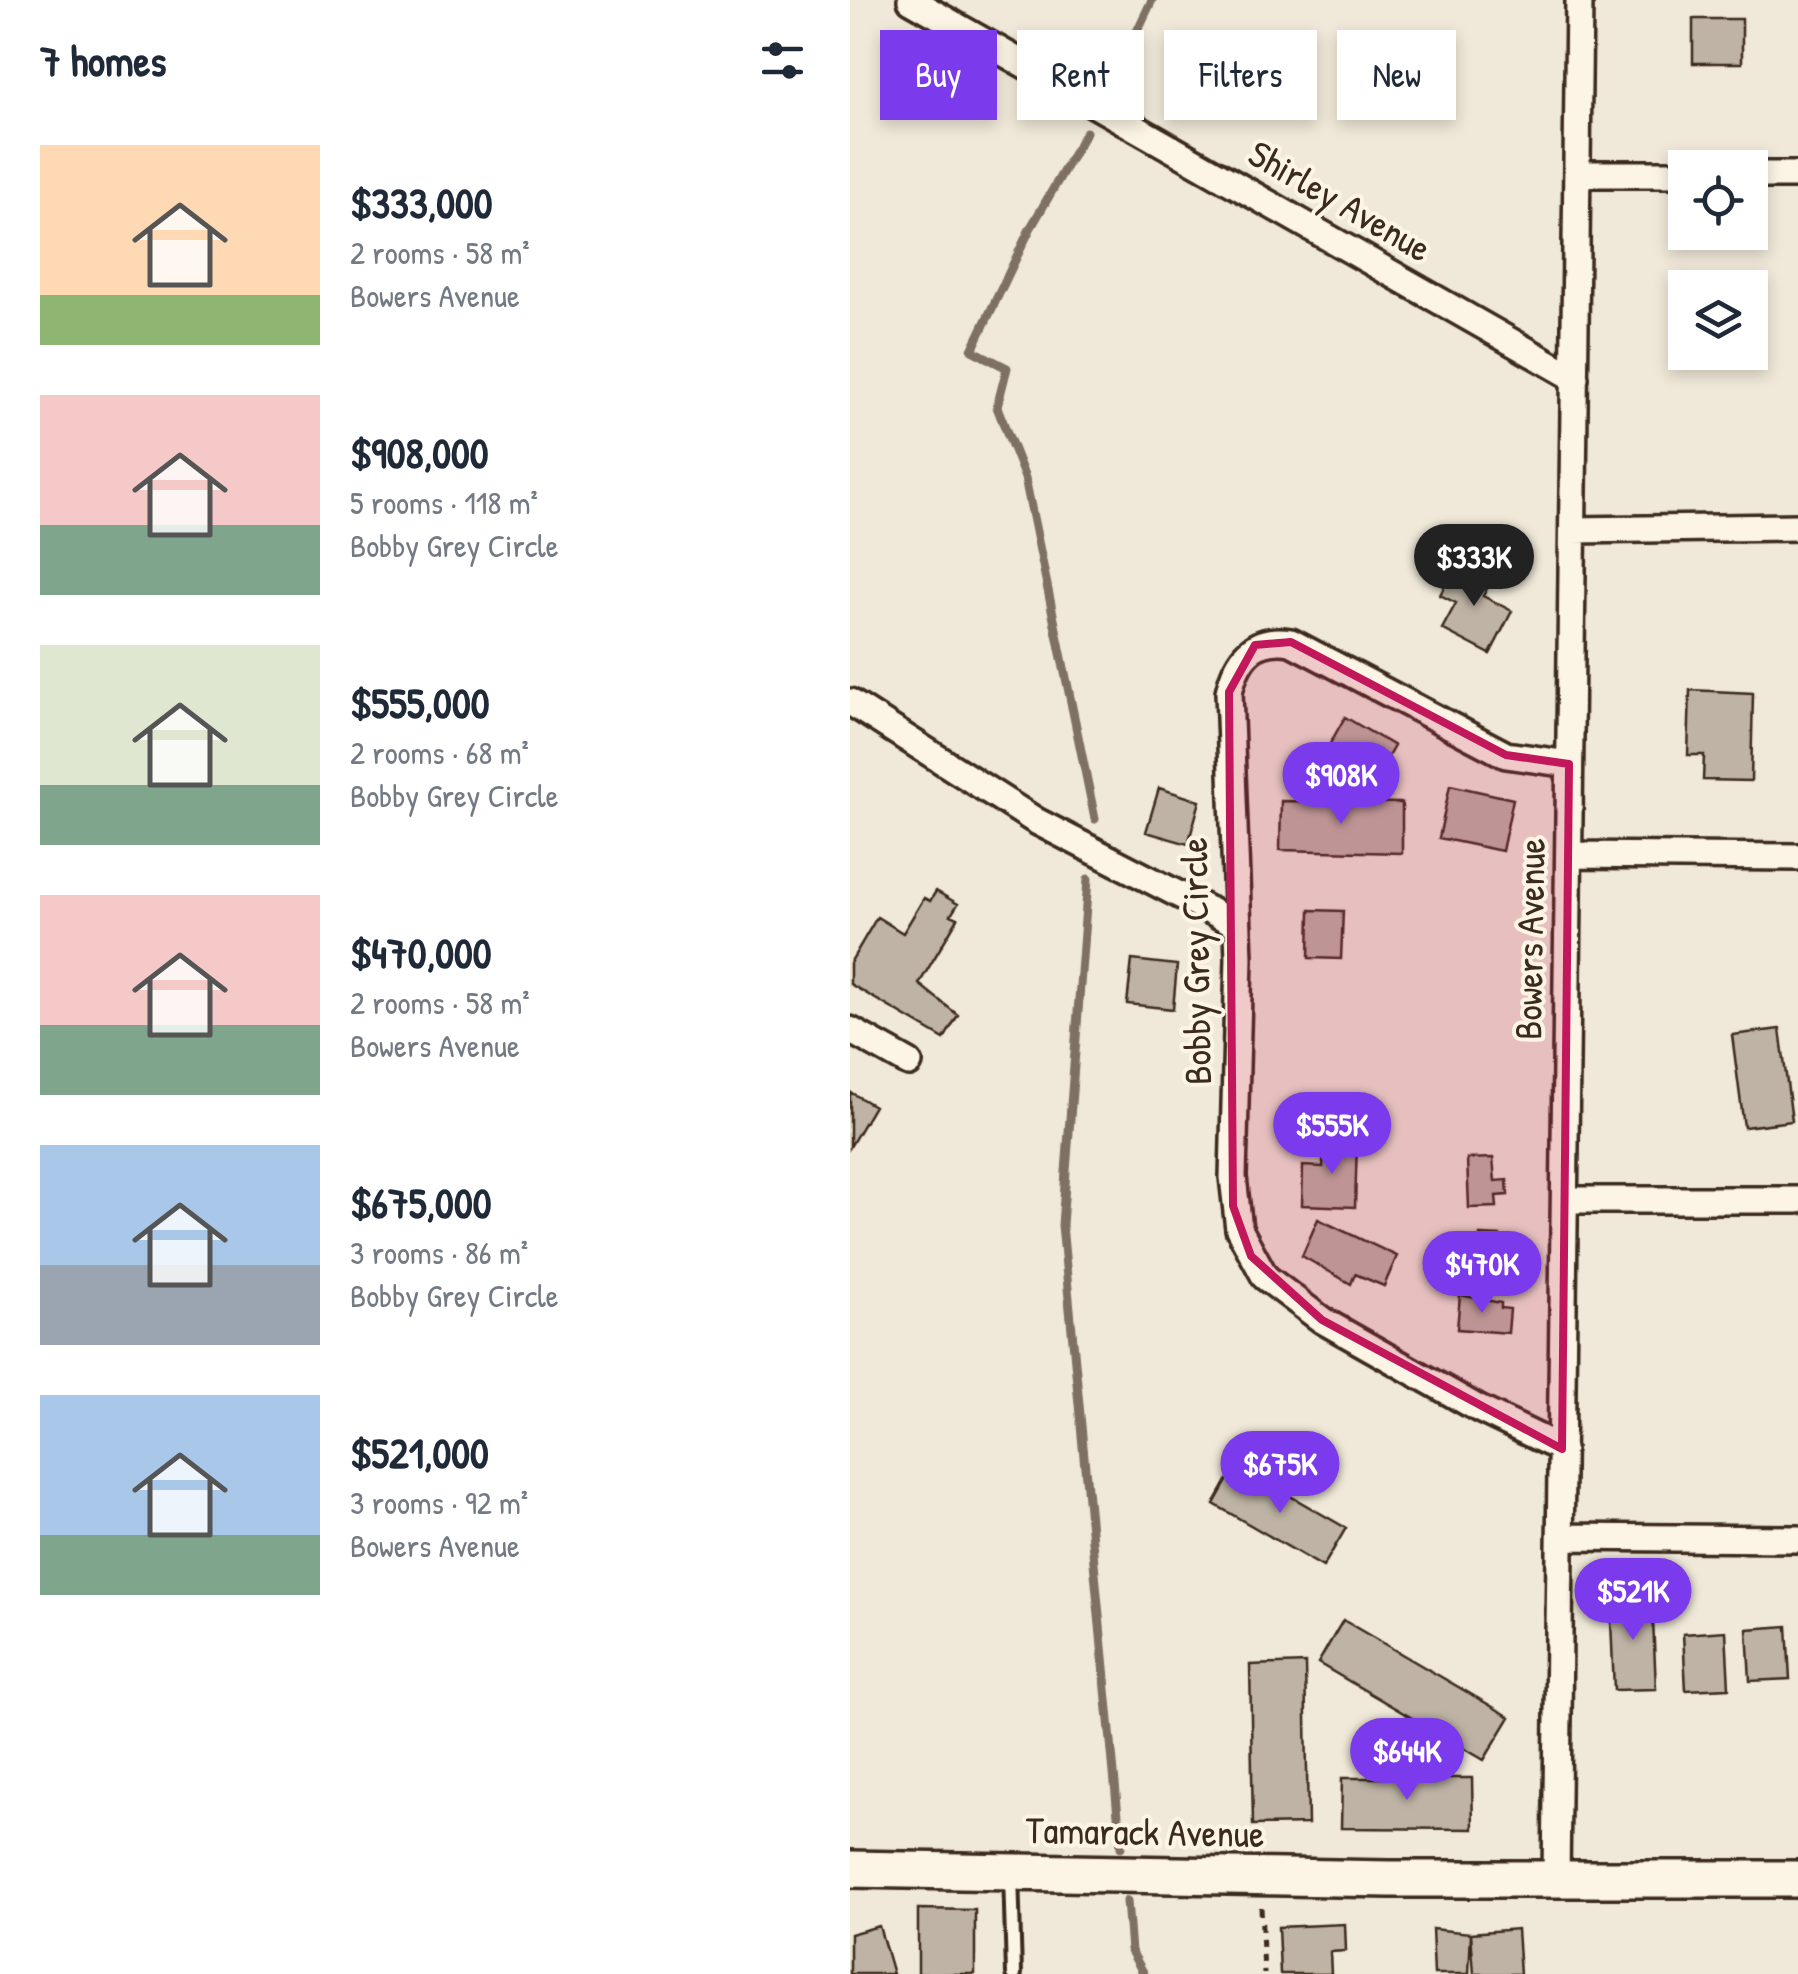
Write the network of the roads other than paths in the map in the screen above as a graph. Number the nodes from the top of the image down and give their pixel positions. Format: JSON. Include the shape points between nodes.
{"nodes":[{"id":1,"x":912,"y":0,"type":"edge"},
{"id":2,"x":1579,"y":0,"type":"edge"},
{"id":3,"x":1577,"y":174,"type":"junction"},
{"id":4,"x":1668,"y":174,"type":"edge"},
{"id":5,"x":1768,"y":175,"type":"edge"},
{"id":6,"x":1798,"y":175,"type":"edge"},
{"id":7,"x":1574,"y":378,"type":"junction"},
{"id":8,"x":1798,"y":527,"type":"edge"},
{"id":9,"x":1573,"y":530,"type":"junction"},
{"id":10,"x":850,"y":702,"type":"edge"},
{"id":11,"x":1569,"y":764,"type":"junction"},
{"id":12,"x":1569,"y":855,"type":"junction"},
{"id":13,"x":1798,"y":857,"type":"edge"},
{"id":14,"x":1236,"y":924,"type":"junction"},
{"id":15,"x":850,"y":1030,"type":"edge"},
{"id":16,"x":909,"y":1063,"type":"dead end"},
{"id":17,"x":1565,"y":1200,"type":"junction"},
{"id":18,"x":1798,"y":1200,"type":"edge"},
{"id":19,"x":1562,"y":1448,"type":"junction"},
{"id":20,"x":1562,"y":1538,"type":"junction"},
{"id":21,"x":1798,"y":1539,"type":"edge"},
{"id":22,"x":850,"y":1869,"type":"edge"},
{"id":23,"x":1011,"y":1872,"type":"junction"},
{"id":24,"x":1556,"y":1879,"type":"junction"},
{"id":25,"x":1798,"y":1880,"type":"edge"},
{"id":26,"x":1014,"y":1974,"type":"edge"}],
"edges":[{"from":1,"to":7,"type":"street","name":"Shirley Avenue"},
{"from":2,"to":3,"type":"street","name":"Bowers Avenue"},
{"from":3,"to":4,"type":"street"},
{"from":3,"to":7,"type":"street","name":"Bowers Avenue"},
{"from":5,"to":6,"type":"street"},
{"from":7,"to":9,"type":"street","name":"Bowers Avenue"},
{"from":8,"to":9,"type":"street"},
{"from":9,"to":11,"type":"street","name":"Bowers Avenue"},
{"from":10,"to":14,"type":"street","via":[[1036,821]]},
{"from":11,"to":12,"type":"street","name":"Bowers Avenue"},
{"from":11,"to":14,"type":"street","name":"Bobby Grey Circle","via":[[1506,756],[1291,642],[1255,645],[1234,671],[1229,692]]},
{"from":12,"to":13,"type":"street"},
{"from":12,"to":17,"type":"street","name":"Bowers Avenue"},
{"from":14,"to":19,"type":"street","name":"Bobby Grey Circle","via":[[1233,1206],[1251,1256],[1282,1292],[1322,1320]]},
{"from":15,"to":16,"type":"street"},
{"from":17,"to":18,"type":"street"},
{"from":17,"to":19,"type":"street","name":"Bowers Avenue"},
{"from":19,"to":20,"type":"street","name":"Bowers Avenue"},
{"from":20,"to":21,"type":"street"},
{"from":20,"to":24,"type":"street","name":"Bowers Avenue"},
{"from":22,"to":23,"type":"street","name":"Tamarack Avenue"},
{"from":23,"to":24,"type":"street","name":"Tamarack Avenue"},
{"from":23,"to":26,"type":"lane"},
{"from":24,"to":25,"type":"street","name":"Tamarack Avenue"}]}
